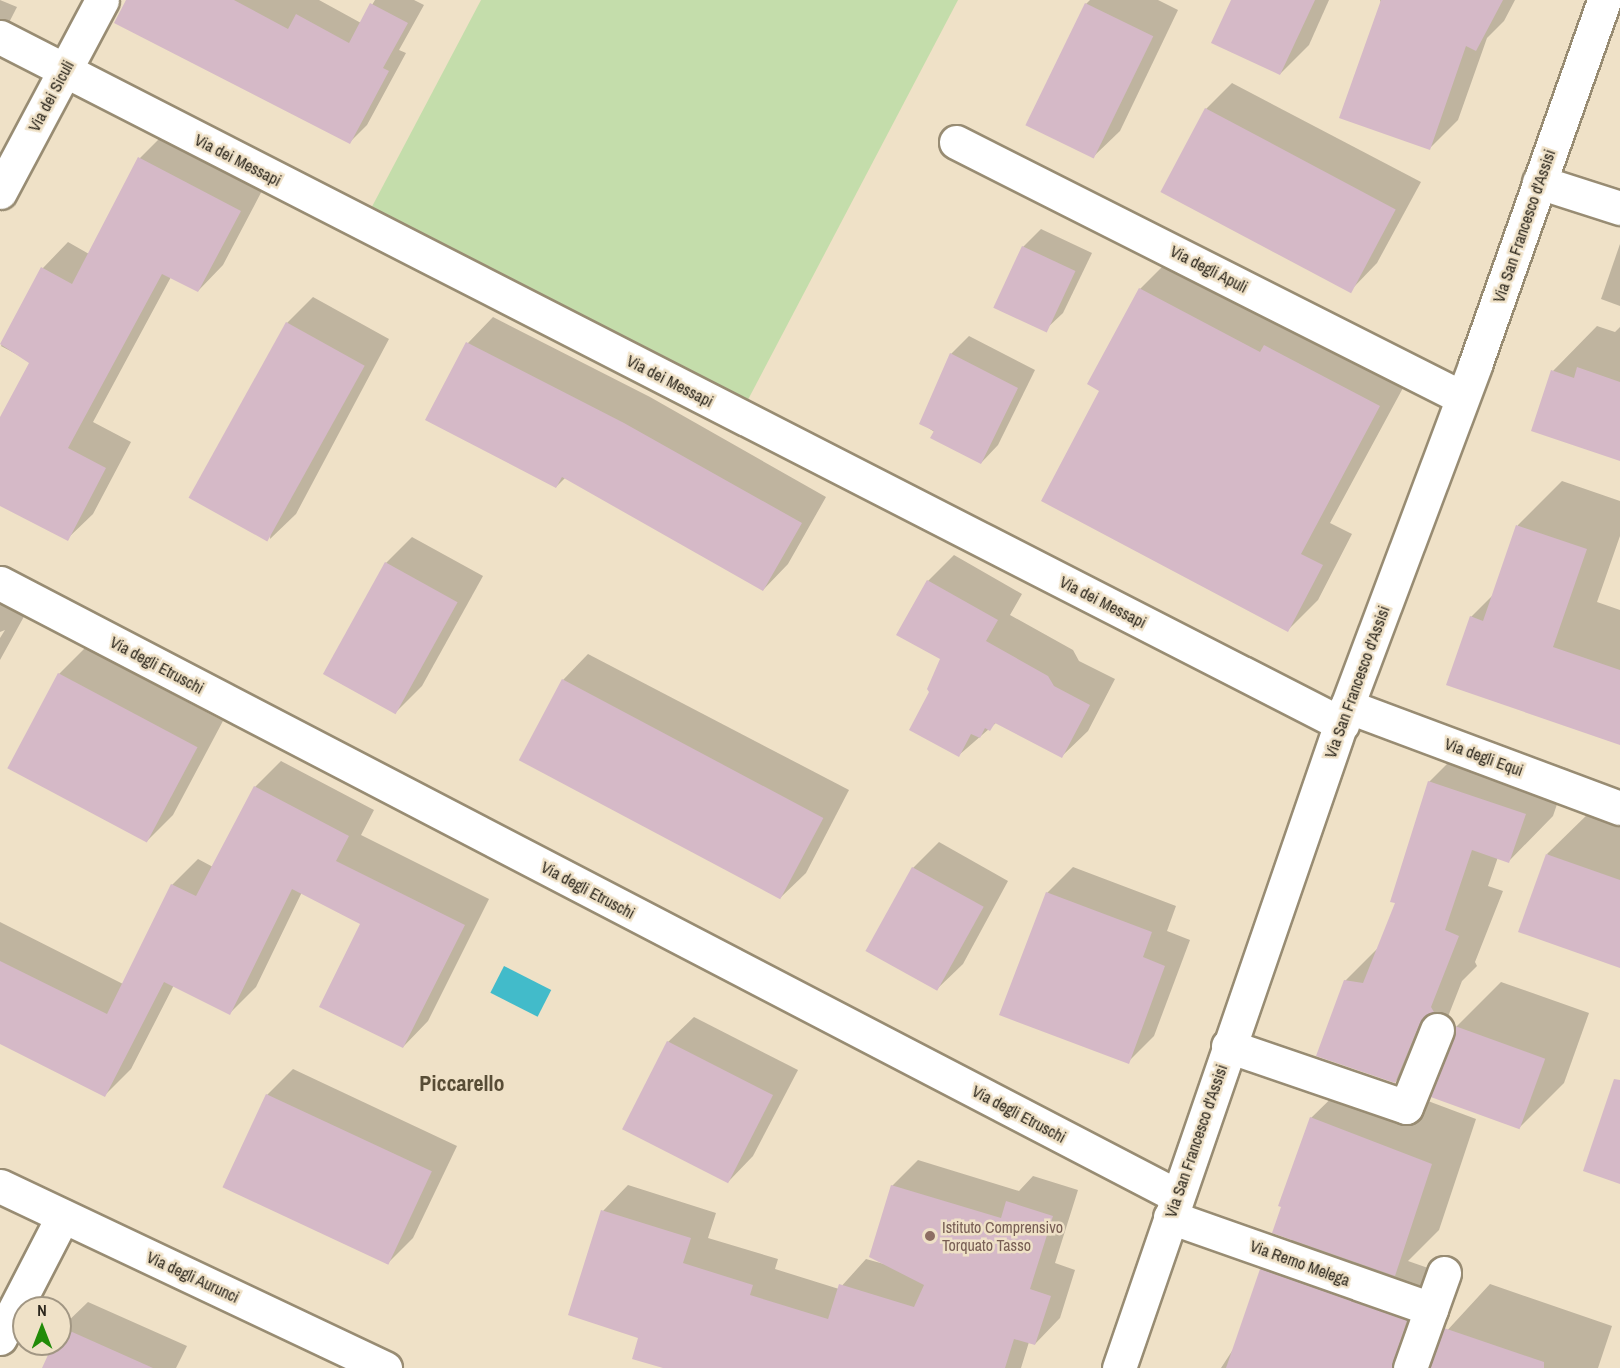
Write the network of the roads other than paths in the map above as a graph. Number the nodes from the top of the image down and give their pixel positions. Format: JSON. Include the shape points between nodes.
{"nodes":[{"id":1,"x":102,"y":0,"type":"edge"},
{"id":2,"x":1604,"y":0,"type":"edge"},
{"id":3,"x":0,"y":37,"type":"edge"},
{"id":4,"x":64,"y":70,"type":"junction"},
{"id":5,"x":957,"y":142,"type":"dead end"},
{"id":6,"x":1539,"y":182,"type":"junction"},
{"id":7,"x":0,"y":192,"type":"edge"},
{"id":8,"x":1620,"y":208,"type":"edge"},
{"id":9,"x":1461,"y":397,"type":"junction"},
{"id":10,"x":0,"y":583,"type":"edge"},
{"id":11,"x":1344,"y":715,"type":"junction"},
{"id":12,"x":1620,"y":808,"type":"edge"},
{"id":13,"x":1437,"y":1030,"type":"dead end"},
{"id":14,"x":1228,"y":1046,"type":"junction"},
{"id":15,"x":0,"y":1186,"type":"edge"},
{"id":16,"x":1173,"y":1207,"type":"junction"},
{"id":17,"x":63,"y":1216,"type":"junction"},
{"id":18,"x":1444,"y":1273,"type":"dead end"},
{"id":19,"x":1431,"y":1309,"type":"junction"},
{"id":20,"x":0,"y":1338,"type":"edge"},
{"id":21,"x":385,"y":1368,"type":"edge"},
{"id":22,"x":1119,"y":1368,"type":"edge"},
{"id":23,"x":1410,"y":1368,"type":"edge"}],
"edges":[{"from":1,"to":4,"type":"street","name":"Via dei Siculi"},
{"from":2,"to":6,"type":"street","name":"Via San Francesco d'Assisi"},
{"from":3,"to":4,"type":"street","name":"Via dei Messapi"},
{"from":4,"to":7,"type":"street","name":"Via dei Siculi"},
{"from":4,"to":11,"type":"street","name":"Via dei Messapi"},
{"from":5,"to":9,"type":"street","name":"Via degli Apuli"},
{"from":6,"to":8,"type":"street"},
{"from":6,"to":9,"type":"street","name":"Via San Francesco d'Assisi"},
{"from":9,"to":11,"type":"street","name":"Via San Francesco d'Assisi"},
{"from":10,"to":16,"type":"street","name":"Via degli Etruschi"},
{"from":11,"to":12,"type":"street","name":"Via degli Equi"},
{"from":11,"to":14,"type":"street","name":"Via San Francesco d'Assisi"},
{"from":13,"to":14,"type":"street","via":[[1406,1107]]},
{"from":14,"to":16,"type":"street","name":"Via San Francesco d'Assisi"},
{"from":15,"to":17,"type":"street","name":"Via degli Aurunci"},
{"from":16,"to":19,"type":"street","name":"Via Remo Melega"},
{"from":16,"to":22,"type":"street","name":"Via San Francesco d'Assisi"},
{"from":17,"to":20,"type":"street"},
{"from":17,"to":21,"type":"street","name":"Via degli Aurunci"},
{"from":18,"to":19,"type":"street"},
{"from":19,"to":23,"type":"street"}]}
